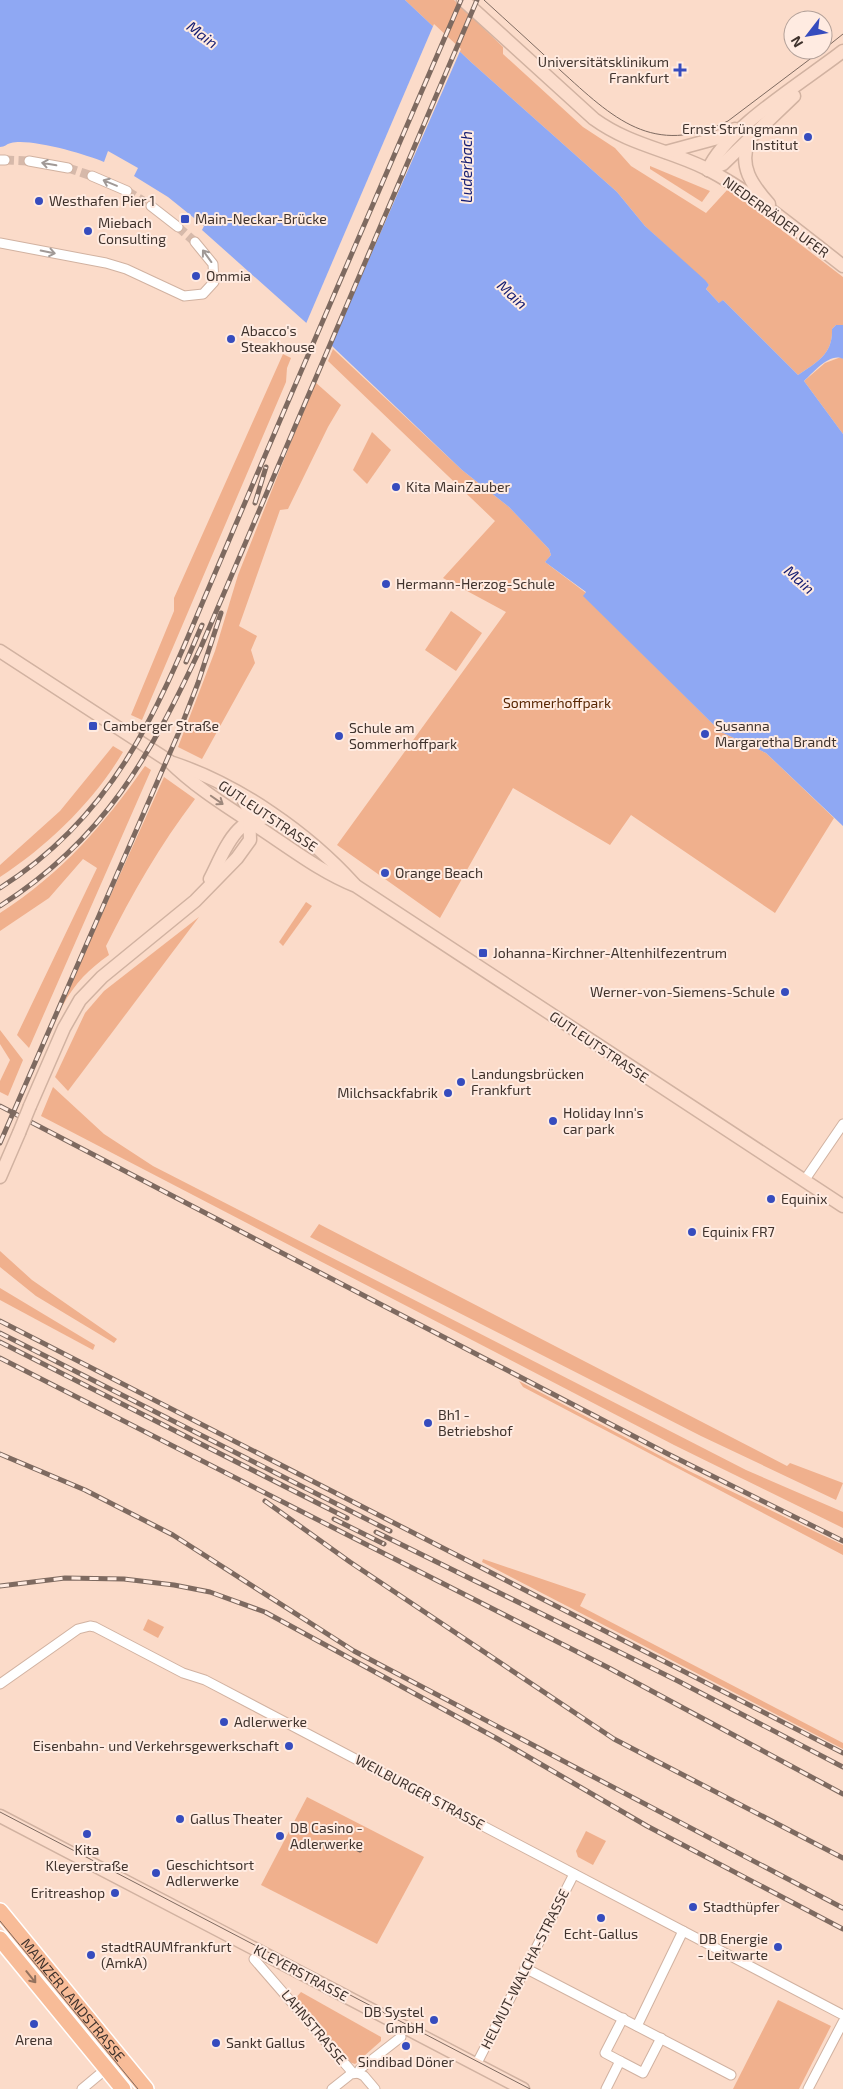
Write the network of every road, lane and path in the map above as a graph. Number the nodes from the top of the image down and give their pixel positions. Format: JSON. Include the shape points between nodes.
{"nodes":[{"id":1,"x":463,"y":0,"type":"edge"},
{"id":2,"x":843,"y":51,"type":"edge"},
{"id":3,"x":755,"y":124,"type":"junction"},
{"id":4,"x":666,"y":152,"type":"junction"},
{"id":5,"x":29,"y":161,"type":"tunnel mouth"},
{"id":6,"x":68,"y":168,"type":"tunnel mouth"},
{"id":7,"x":708,"y":170,"type":"junction"},
{"id":8,"x":92,"y":176,"type":"tunnel mouth"},
{"id":9,"x":128,"y":191,"type":"tunnel mouth"},
{"id":10,"x":151,"y":206,"type":"tunnel mouth"},
{"id":11,"x":780,"y":218,"type":"junction"},
{"id":12,"x":178,"y":227,"type":"tunnel mouth"},
{"id":13,"x":196,"y":242,"type":"tunnel mouth"},
{"id":14,"x":0,"y":243,"type":"edge"},
{"id":15,"x":843,"y":266,"type":"edge"},
{"id":16,"x":0,"y":651,"type":"edge"},
{"id":17,"x":169,"y":761,"type":"junction"},
{"id":18,"x":240,"y":794,"type":"junction"},
{"id":19,"x":236,"y":812,"type":"junction"},
{"id":20,"x":278,"y":819,"type":"junction"},
{"id":21,"x":250,"y":822,"type":"junction"},
{"id":22,"x":237,"y":830,"type":"junction"},
{"id":23,"x":265,"y":832,"type":"junction"},
{"id":24,"x":251,"y":838,"type":"junction"},
{"id":25,"x":315,"y":846,"type":"junction"},
{"id":26,"x":299,"y":854,"type":"junction"},
{"id":27,"x":356,"y":886,"type":"junction"},
{"id":28,"x":203,"y":892,"type":"junction"},
{"id":29,"x":843,"y":1124,"type":"edge"},
{"id":30,"x":2,"y":1172,"type":"edge"},
{"id":31,"x":804,"y":1181,"type":"junction"},
{"id":32,"x":843,"y":1206,"type":"edge"},
{"id":33,"x":0,"y":1684,"type":"edge"},
{"id":34,"x":0,"y":1816,"type":"edge"},
{"id":35,"x":574,"y":1874,"type":"junction"},
{"id":36,"x":0,"y":1911,"type":"edge"},
{"id":37,"x":683,"y":1931,"type":"junction"},
{"id":38,"x":0,"y":1939,"type":"edge"},
{"id":39,"x":254,"y":1959,"type":"dead end"},
{"id":40,"x":525,"y":1968,"type":"junction"},
{"id":41,"x":843,"y":2015,"type":"edge"},
{"id":42,"x":622,"y":2018,"type":"junction"},
{"id":43,"x":843,"y":2022,"type":"edge"},
{"id":44,"x":637,"y":2026,"type":"junction"},
{"id":45,"x":400,"y":2037,"type":"dead end"},
{"id":46,"x":661,"y":2038,"type":"junction"},
{"id":47,"x":620,"y":2061,"type":"junction"},
{"id":48,"x":476,"y":2065,"type":"junction"},
{"id":49,"x":106,"y":2069,"type":"junction"},
{"id":50,"x":356,"y":2073,"type":"junction"},
{"id":51,"x":731,"y":2075,"type":"dead end"},
{"id":52,"x":82,"y":2089,"type":"edge"},
{"id":53,"x":124,"y":2089,"type":"edge"},
{"id":54,"x":146,"y":2089,"type":"edge"},
{"id":55,"x":332,"y":2089,"type":"edge"},
{"id":56,"x":375,"y":2089,"type":"edge"},
{"id":57,"x":523,"y":2089,"type":"edge"},
{"id":58,"x":606,"y":2089,"type":"edge"},
{"id":59,"x":808,"y":2089,"type":"edge"}],
"edges":[{"from":1,"to":4,"type":"main road","name":"NIEDERRÄDER UFER","via":[[594,119],[627,139]]},
{"from":2,"to":3,"type":"main road"},
{"from":3,"to":4,"type":"main road"},
{"from":3,"to":7,"type":"main road","via":[[723,164]]},
{"from":3,"to":11,"type":"main road","via":[[745,153],[745,164],[754,187]]},
{"from":4,"to":7,"type":"main road","name":"NIEDERRÄDER UFER"},
{"from":6,"to":5,"type":"street","one_way":true},
{"from":7,"to":11,"type":"main road","name":"NIEDERRÄDER UFER"},
{"from":9,"to":8,"type":"street","one_way":true},
{"from":10,"to":12,"type":"street"},
{"from":11,"to":15,"type":"main road","name":"NIEDERRÄDER UFER"},
{"from":14,"to":13,"type":"street","one_way":true,"via":[[106,263],[184,296],[203,294],[214,282],[213,264]]},
{"from":16,"to":17,"type":"main road","name":"GUTLEUTSTRASSE"},
{"from":17,"to":18,"type":"main road","name":"GUTLEUTSTRASSE","via":[[199,771]]},
{"from":17,"to":19,"type":"main road","name":"GUTLEUTSTRASSE","one_way":true,"via":[[185,777]]},
{"from":18,"to":20,"type":"main road","name":"GUTLEUTSTRASSE"},
{"from":18,"to":21,"type":"main road","via":[[249,810]]},
{"from":19,"to":21,"type":"main road","name":"GUTLEUTSTRASSE"},
{"from":19,"to":22,"type":"main road","via":[[239,818]]},
{"from":20,"to":21,"type":"main road","via":[[269,817]]},
{"from":20,"to":25,"type":"main road","name":"GUTLEUTSTRASSE"},
{"from":21,"to":22,"type":"main road"},
{"from":21,"to":23,"type":"main road","name":"GUTLEUTSTRASSE"},
{"from":21,"to":24,"type":"main road"},
{"from":22,"to":28,"type":"main road"},
{"from":23,"to":24,"type":"main road"},
{"from":23,"to":26,"type":"main road","name":"GUTLEUTSTRASSE"},
{"from":24,"to":28,"type":"main road","via":[[237,858]]},
{"from":25,"to":26,"type":"main road","via":[[312,855]]},
{"from":25,"to":27,"type":"main road","name":"GUTLEUTSTRASSE"},
{"from":26,"to":27,"type":"main road","name":"GUTLEUTSTRASSE","via":[[338,879]]},
{"from":27,"to":31,"type":"main road","name":"GUTLEUTSTRASSE"},
{"from":28,"to":30,"type":"main road","bridge":true,"via":[[89,989],[73,1011]]},
{"from":29,"to":31,"type":"street"},
{"from":31,"to":32,"type":"main road","name":"GUTLEUTSTRASSE"},
{"from":33,"to":35,"type":"street","name":"WEILBURGER STRASSE","via":[[78,1629],[95,1627],[183,1673],[210,1682]]},
{"from":34,"to":48,"type":"main road","name":"KLEYERSTRASSE"},
{"from":35,"to":37,"type":"street","name":"WEILBURGER STRASSE"},
{"from":35,"to":40,"type":"street","name":"HELMUT-WALCHA-STRASSE"},
{"from":36,"to":54,"type":"main road","name":"MAINZER LANDSTRASSE"},
{"from":37,"to":41,"type":"street","name":"WEILBURGER STRASSE"},
{"from":37,"to":44,"type":"street"},
{"from":38,"to":49,"type":"main road","name":"MAINZER LANDSTRASSE","one_way":true},
{"from":39,"to":50,"type":"street","name":"LAHNSTRASSE"},
{"from":40,"to":42,"type":"street"},
{"from":40,"to":48,"type":"street","name":"HELMUT-WALCHA-STRASSE"},
{"from":42,"to":44,"type":"street"},
{"from":42,"to":47,"type":"street","via":[[605,2053]]},
{"from":43,"to":59,"type":"street"},
{"from":44,"to":46,"type":"street"},
{"from":45,"to":50,"type":"street"},
{"from":46,"to":47,"type":"street","via":[[643,2073]]},
{"from":46,"to":51,"type":"street"},
{"from":47,"to":58,"type":"street"},
{"from":48,"to":57,"type":"main road","name":"KLEYERSTRASSE"},
{"from":49,"to":52,"type":"street"},
{"from":49,"to":53,"type":"main road","name":"MAINZER LANDSTRASSE"},
{"from":50,"to":55,"type":"street"},
{"from":50,"to":56,"type":"street","name":"LAHNSTRASSE","via":[[364,2076]]}]}
